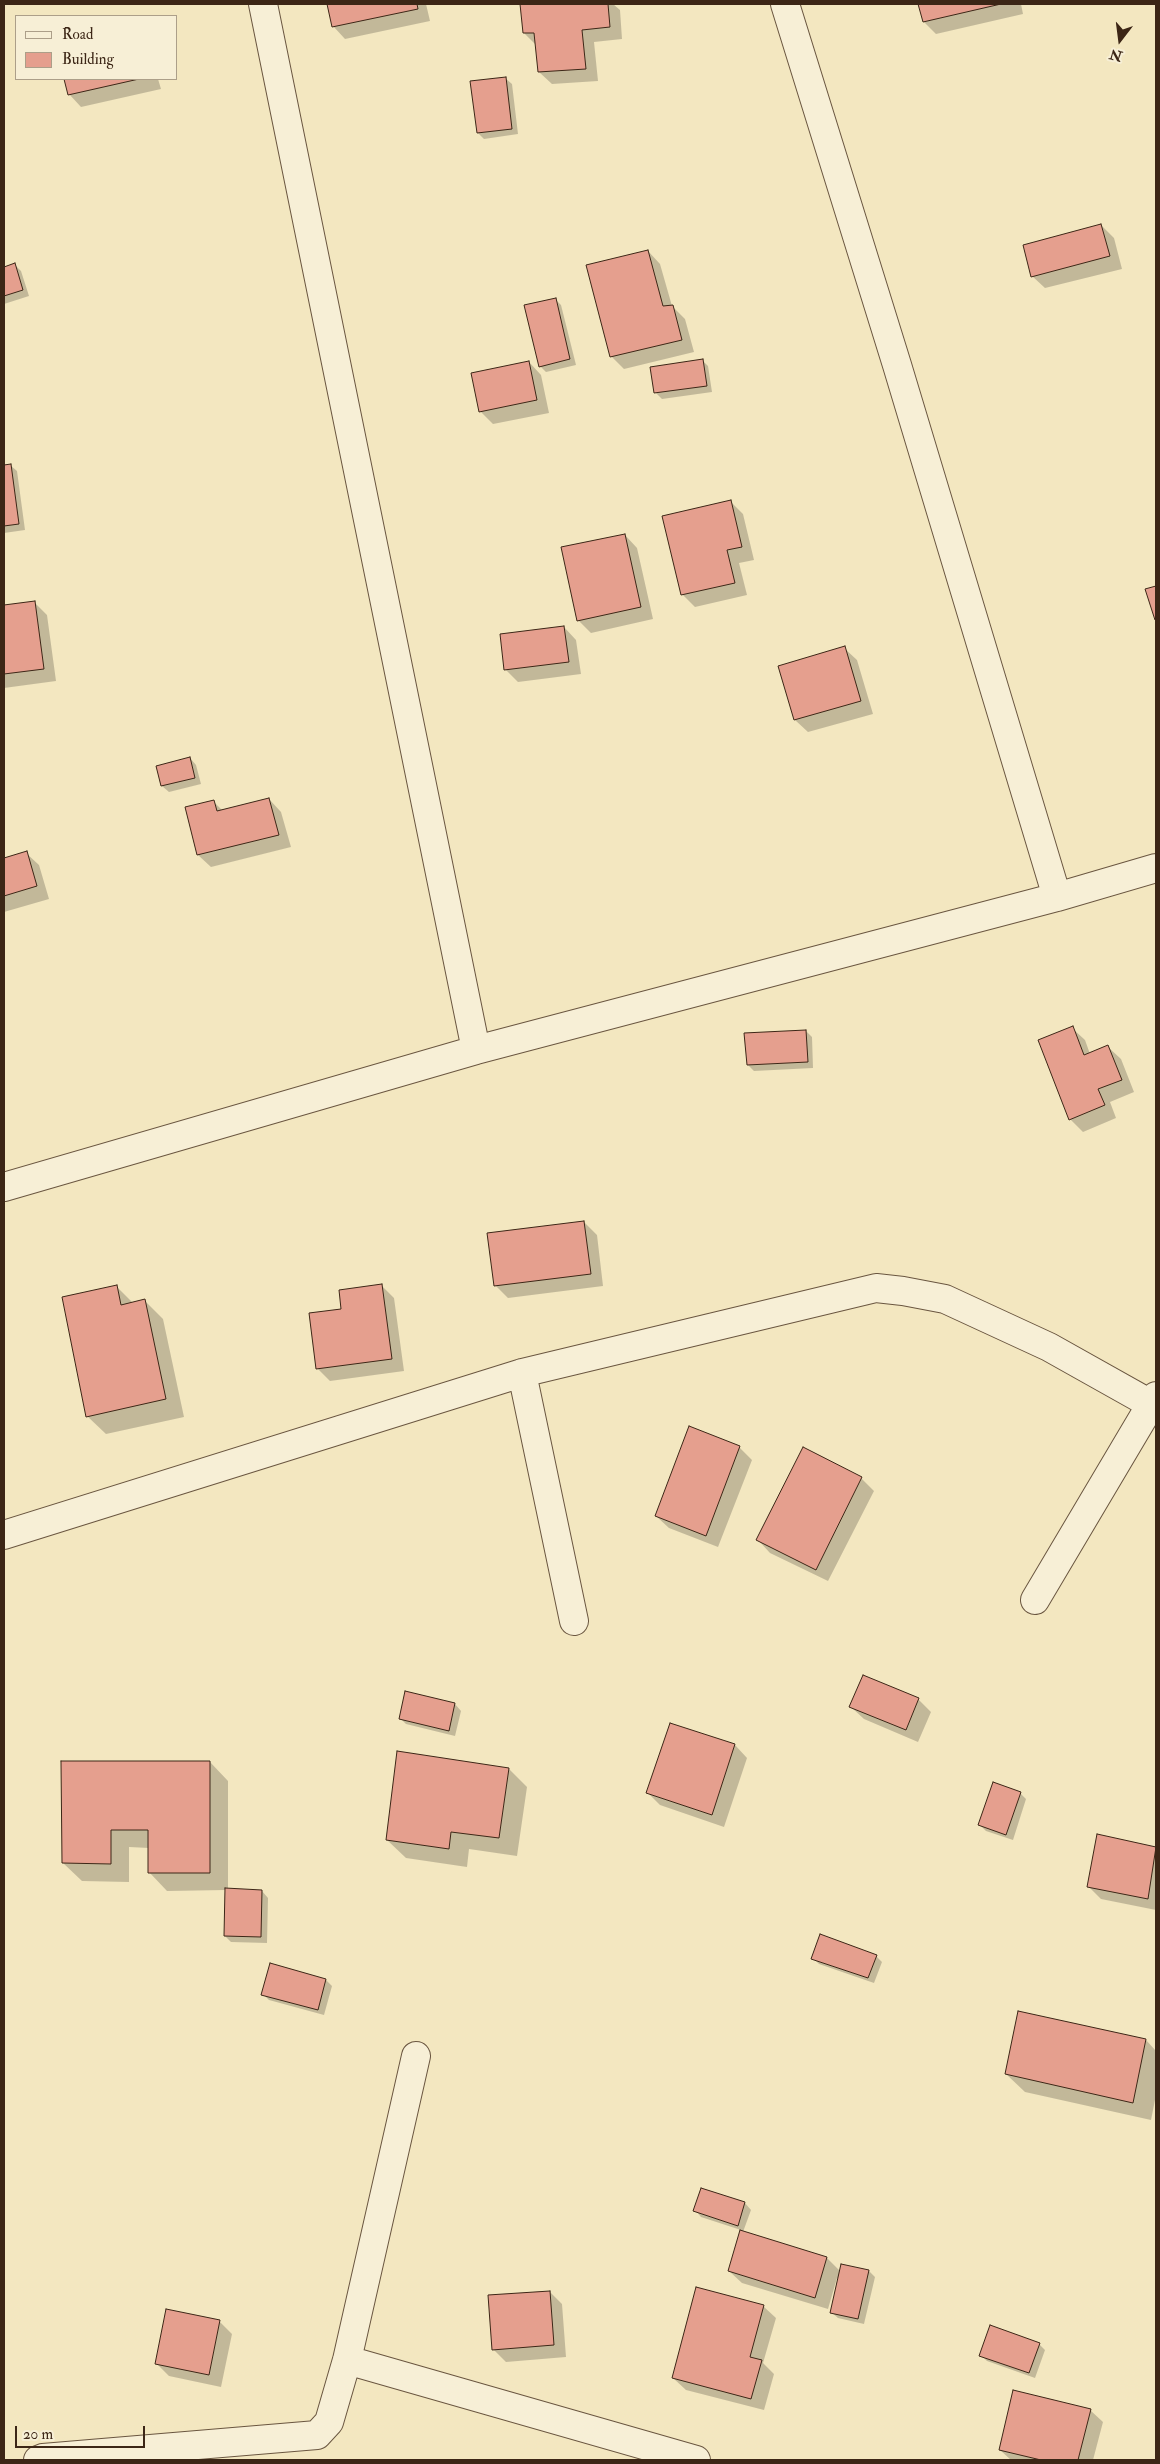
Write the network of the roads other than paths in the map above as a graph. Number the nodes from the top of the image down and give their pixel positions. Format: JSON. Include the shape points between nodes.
{"nodes":[{"id":1,"x":262,"y":4,"type":"edge"},
{"id":2,"x":785,"y":4,"type":"edge"},
{"id":3,"x":1156,"y":868,"type":"edge"},
{"id":4,"x":1057,"y":897,"type":"junction"},
{"id":5,"x":476,"y":1050,"type":"junction"},
{"id":6,"x":4,"y":1187,"type":"edge"},
{"id":7,"x":522,"y":1373,"type":"junction"},
{"id":8,"x":1155,"y":1403,"type":"edge"},
{"id":9,"x":4,"y":1535,"type":"edge"},
{"id":10,"x":1035,"y":1600,"type":"dead end"},
{"id":11,"x":574,"y":1621,"type":"dead end"},
{"id":12,"x":416,"y":2056,"type":"dead end"},
{"id":13,"x":347,"y":2360,"type":"junction"},
{"id":14,"x":38,"y":2460,"type":"edge"},
{"id":15,"x":696,"y":2460,"type":"edge"}],
"edges":[{"from":1,"to":5,"type":"street"},
{"from":2,"to":4,"type":"street","via":[[898,365]]},
{"from":3,"to":4,"type":"street"},
{"from":4,"to":5,"type":"street"},
{"from":5,"to":6,"type":"street"},
{"from":7,"to":8,"type":"street","via":[[876,1288],[945,1299],[1049,1347]]},
{"from":7,"to":9,"type":"street"},
{"from":7,"to":11,"type":"street"},
{"from":8,"to":10,"type":"street"},
{"from":12,"to":13,"type":"street"},
{"from":13,"to":14,"type":"street","via":[[328,2422],[317,2435]]},
{"from":13,"to":15,"type":"street"}]}
